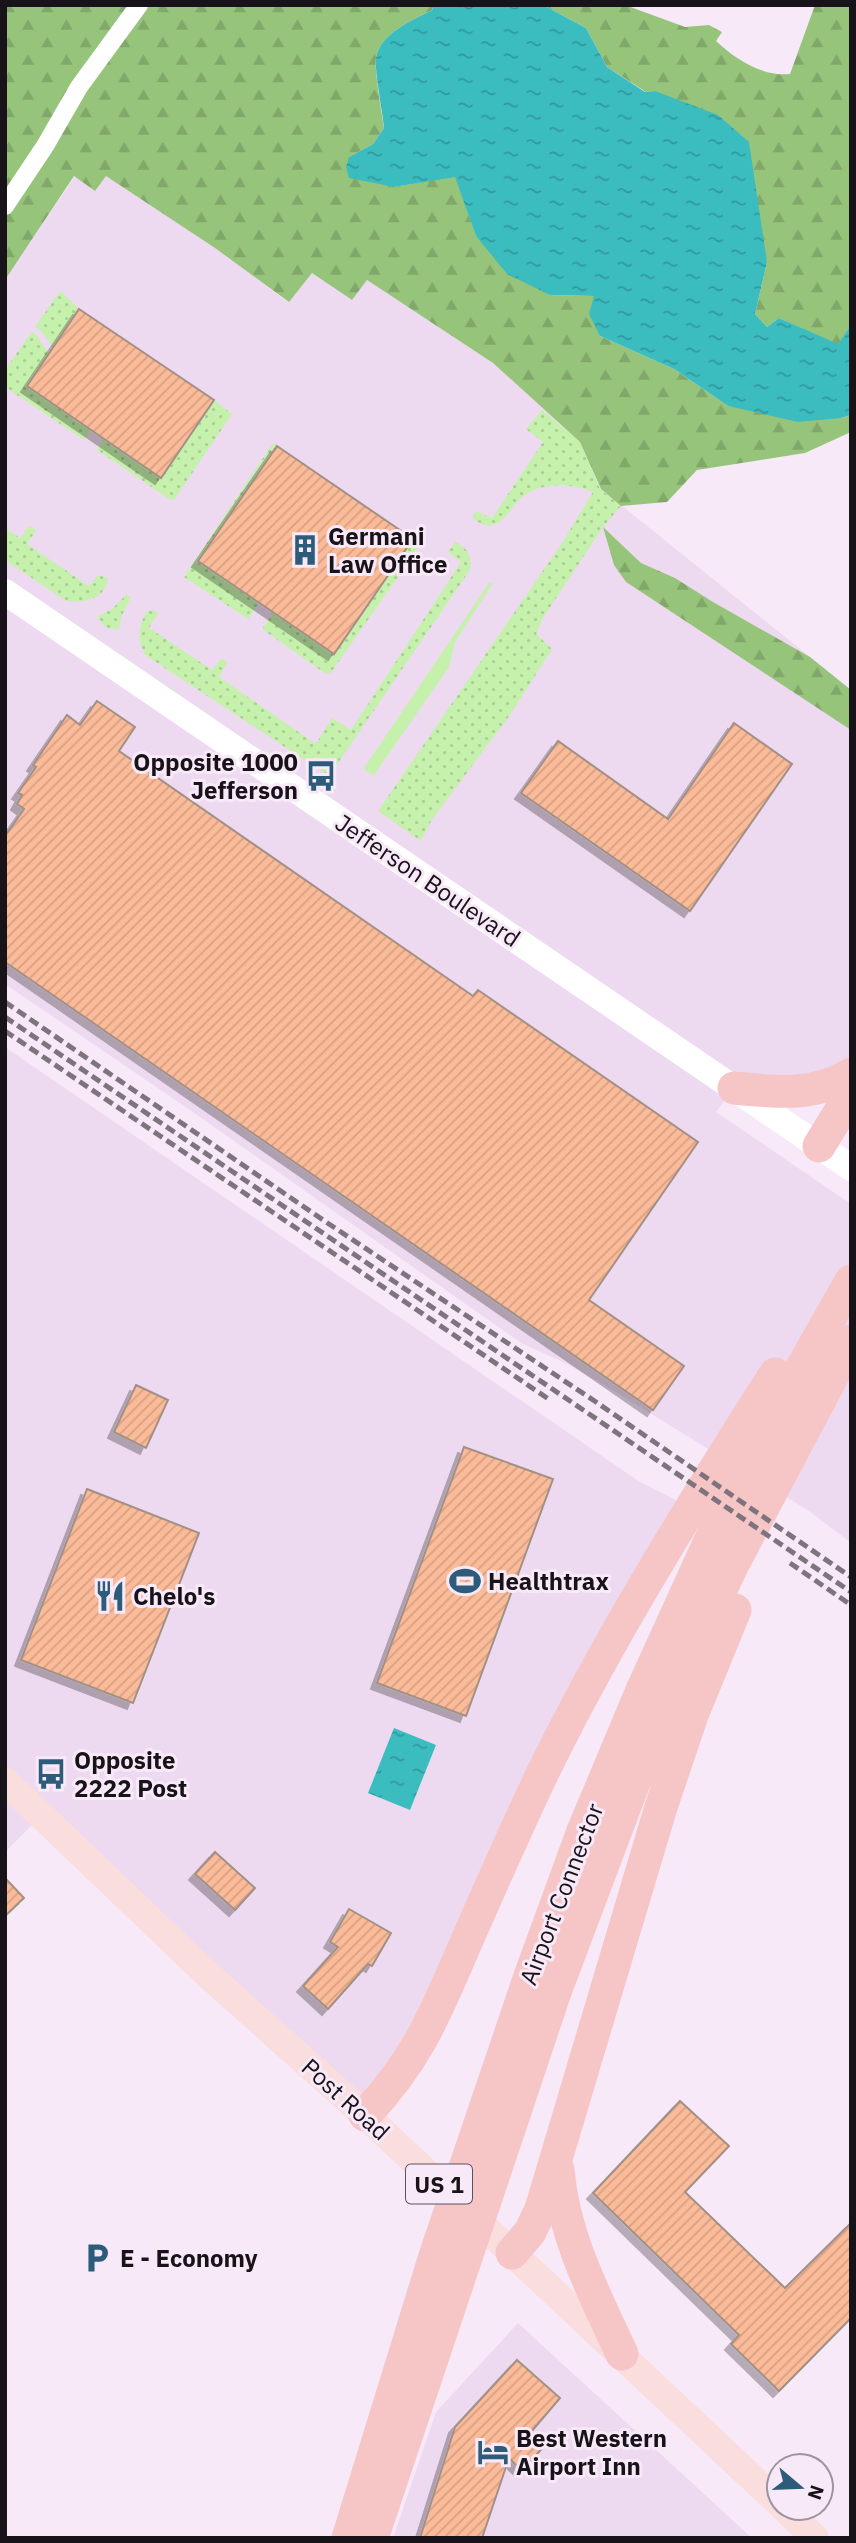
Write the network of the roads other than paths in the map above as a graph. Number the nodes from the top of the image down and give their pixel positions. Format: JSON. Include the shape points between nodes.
{"nodes":[{"id":1,"x":139,"y":5,"type":"edge"},
{"id":2,"x":5,"y":206,"type":"edge"},
{"id":3,"x":5,"y":592,"type":"edge"},
{"id":4,"x":851,"y":1074,"type":"edge"},
{"id":5,"x":734,"y":1088,"type":"junction"},
{"id":6,"x":851,"y":1094,"type":"edge"},
{"id":7,"x":819,"y":1146,"type":"junction"},
{"id":8,"x":851,"y":1168,"type":"edge"},
{"id":9,"x":851,"y":1275,"type":"edge"},
{"id":10,"x":851,"y":1281,"type":"edge"},
{"id":11,"x":851,"y":1341,"type":"edge"},
{"id":12,"x":756,"y":1480,"type":"junction"},
{"id":13,"x":730,"y":1562,"type":"junction"},
{"id":14,"x":5,"y":1781,"type":"edge"},
{"id":15,"x":365,"y":2115,"type":"junction"},
{"id":16,"x":557,"y":2157,"type":"junction"},
{"id":17,"x":513,"y":2253,"type":"junction"},
{"id":18,"x":448,"y":2265,"type":"junction"},
{"id":19,"x":411,"y":2329,"type":"junction"},
{"id":20,"x":622,"y":2354,"type":"junction"},
{"id":21,"x":765,"y":2490,"type":"edge"},
{"id":22,"x":798,"y":2522,"type":"edge"},
{"id":23,"x":327,"y":2538,"type":"edge"},
{"id":24,"x":348,"y":2538,"type":"edge"},
{"id":25,"x":372,"y":2538,"type":"edge"},
{"id":26,"x":815,"y":2538,"type":"edge"}],
"edges":[{"from":1,"to":2,"type":"street","via":[[79,87]]},
{"from":3,"to":5,"type":"main road","name":"Jefferson Boulevard"},
{"from":4,"to":5,"type":"highway","via":[[796,1093]]},
{"from":5,"to":7,"type":"main road","name":"Jefferson Boulevard"},
{"from":6,"to":7,"type":"highway"},
{"from":7,"to":8,"type":"main road","name":"Jefferson Boulevard"},
{"from":9,"to":12,"type":"highway","via":[[783,1361]]},
{"from":10,"to":12,"type":"highway","name":"Airport Connector","via":[[788,1392]]},
{"from":11,"to":12,"type":"highway"},
{"from":12,"to":13,"type":"highway","name":"Airport Connector"},
{"from":12,"to":15,"type":"highway","via":[[676,1531],[551,1756],[424,2038],[401,2074]]},
{"from":13,"to":16,"type":"highway","via":[[706,1679]]},
{"from":13,"to":18,"type":"highway","name":"Airport Connector","via":[[605,1854],[555,1992],[484,2156]]},
{"from":14,"to":15,"type":"main road","name":"Post Road","number":"US 1","via":[[207,1975]]},
{"from":15,"to":17,"type":"main road","name":"Post Road","number":"US 1"},
{"from":16,"to":17,"type":"highway","via":[[536,2221]]},
{"from":16,"to":20,"type":"highway","via":[[571,2239]]},
{"from":17,"to":20,"type":"main road","name":"Post Road","number":"US 1"},
{"from":18,"to":19,"type":"highway","name":"Airport Connector"},
{"from":18,"to":25,"type":"highway","name":"Airport Connector"},
{"from":19,"to":23,"type":"highway","via":[[370,2419]]},
{"from":19,"to":24,"type":"highway","name":"Airport Connector"},
{"from":20,"to":21,"type":"main road","name":"Post Road","number":"US 1"},
{"from":22,"to":26,"type":"main road"}]}
